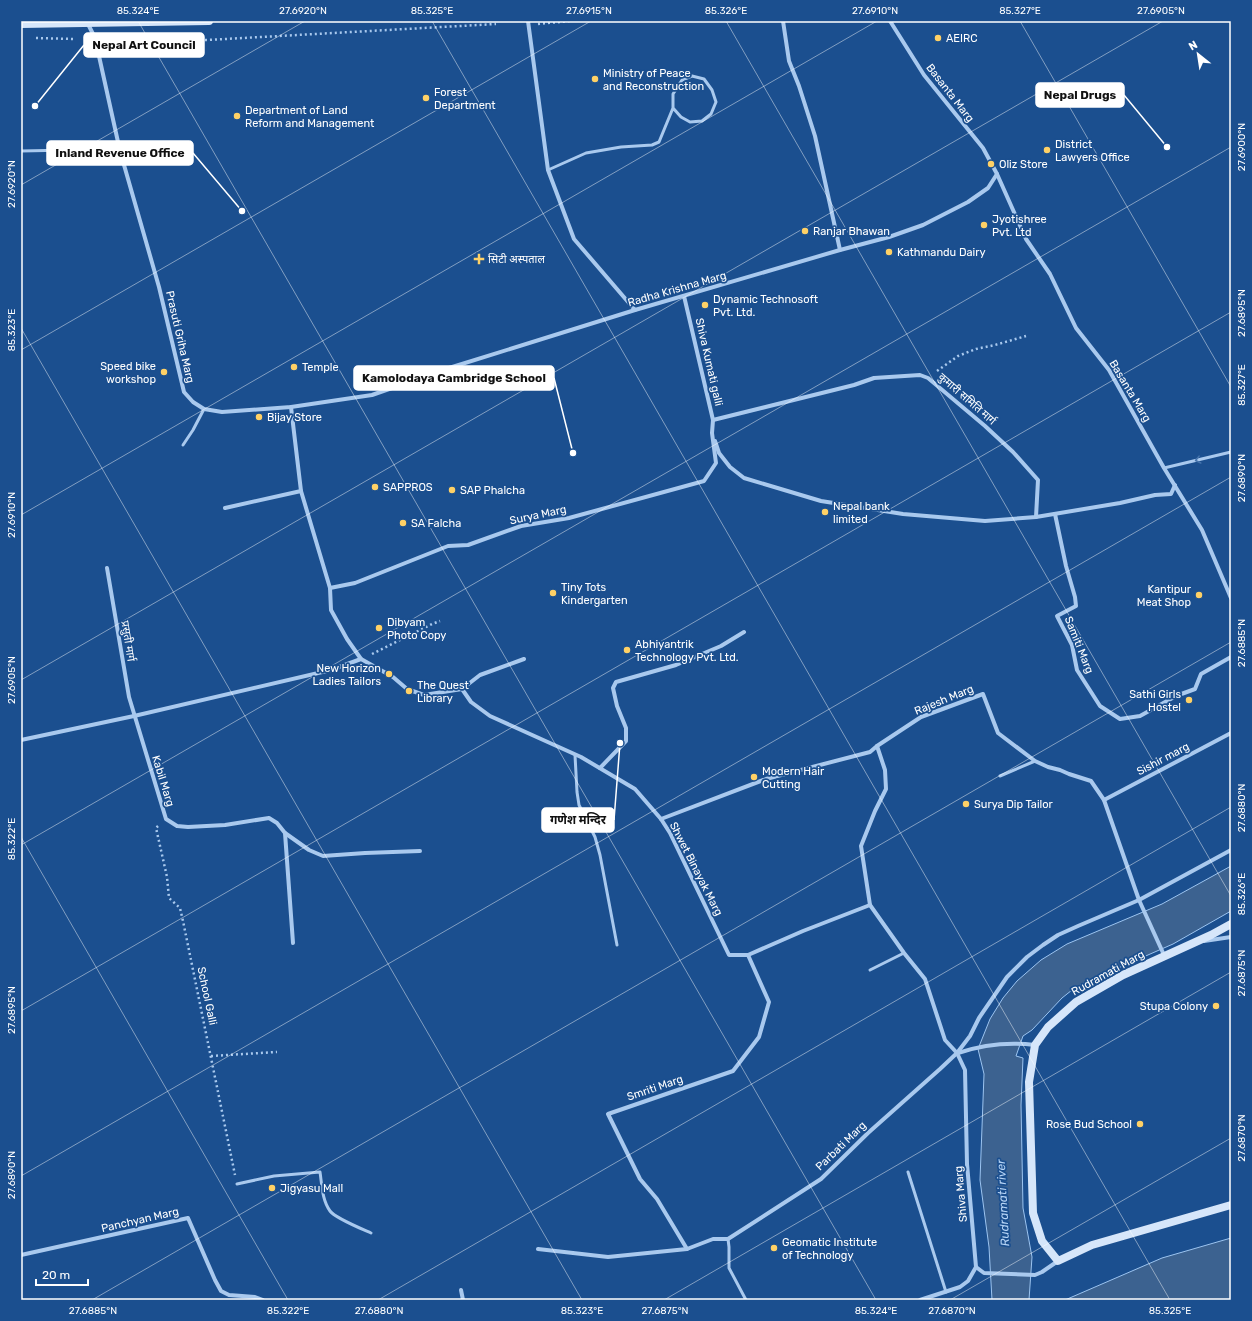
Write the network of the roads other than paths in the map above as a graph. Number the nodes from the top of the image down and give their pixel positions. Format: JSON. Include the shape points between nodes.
{"nodes":[{"id":1,"x":209,"y":21,"type":"edge"},
{"id":2,"x":783,"y":21,"type":"edge"},
{"id":3,"x":890,"y":21,"type":"edge"},
{"id":4,"x":88,"y":22,"type":"edge"},
{"id":5,"x":528,"y":23,"type":"edge"},
{"id":6,"x":21,"y":24,"type":"edge"},
{"id":7,"x":673,"y":108,"type":"junction"},
{"id":8,"x":120,"y":150,"type":"junction"},
{"id":9,"x":21,"y":151,"type":"edge"},
{"id":10,"x":548,"y":170,"type":"junction"},
{"id":11,"x":997,"y":174,"type":"junction"},
{"id":12,"x":840,"y":250,"type":"junction"},
{"id":13,"x":684,"y":296,"type":"junction"},
{"id":14,"x":636,"y":310,"type":"junction"},
{"id":15,"x":291,"y":407,"type":"junction"},
{"id":16,"x":204,"y":409,"type":"junction"},
{"id":17,"x":712,"y":420,"type":"junction"},
{"id":18,"x":712,"y":433,"type":"junction"},
{"id":19,"x":183,"y":445,"type":"dead end"},
{"id":20,"x":1231,"y":452,"type":"edge"},
{"id":21,"x":1164,"y":468,"type":"junction"},
{"id":22,"x":1176,"y":485,"type":"junction"},
{"id":23,"x":301,"y":491,"type":"junction"},
{"id":24,"x":225,"y":508,"type":"dead end"},
{"id":25,"x":1055,"y":514,"type":"junction"},
{"id":26,"x":1036,"y":517,"type":"junction"},
{"id":27,"x":107,"y":568,"type":"dead end"},
{"id":28,"x":330,"y":588,"type":"junction"},
{"id":29,"x":1229,"y":588,"type":"edge"},
{"id":30,"x":1231,"y":598,"type":"edge"},
{"id":31,"x":744,"y":632,"type":"dead end"},
{"id":32,"x":1231,"y":657,"type":"edge"},
{"id":33,"x":361,"y":659,"type":"junction"},
{"id":34,"x":524,"y":659,"type":"dead end"},
{"id":35,"x":462,"y":689,"type":"junction"},
{"id":36,"x":134,"y":716,"type":"junction"},
{"id":37,"x":1231,"y":733,"type":"edge"},
{"id":38,"x":21,"y":740,"type":"edge"},
{"id":39,"x":877,"y":746,"type":"junction"},
{"id":40,"x":575,"y":755,"type":"junction"},
{"id":41,"x":1035,"y":761,"type":"junction"},
{"id":42,"x":600,"y":768,"type":"junction"},
{"id":43,"x":1000,"y":776,"type":"dead end"},
{"id":44,"x":1104,"y":800,"type":"junction"},
{"id":45,"x":661,"y":819,"type":"junction"},
{"id":46,"x":285,"y":833,"type":"junction"},
{"id":47,"x":1231,"y":850,"type":"edge"},
{"id":48,"x":420,"y":851,"type":"dead end"},
{"id":49,"x":1139,"y":900,"type":"junction"},
{"id":50,"x":870,"y":905,"type":"junction"},
{"id":51,"x":1231,"y":924,"type":"edge"},
{"id":52,"x":1231,"y":938,"type":"edge"},
{"id":53,"x":293,"y":943,"type":"dead end"},
{"id":54,"x":1194,"y":943,"type":"junction"},
{"id":55,"x":617,"y":945,"type":"dead end"},
{"id":56,"x":1163,"y":952,"type":"junction"},
{"id":57,"x":904,"y":953,"type":"junction"},
{"id":58,"x":748,"y":955,"type":"junction"},
{"id":59,"x":870,"y":970,"type":"dead end"},
{"id":60,"x":1035,"y":1044,"type":"junction"},
{"id":61,"x":958,"y":1053,"type":"junction"},
{"id":62,"x":908,"y":1172,"type":"dead end"},
{"id":63,"x":237,"y":1184,"type":"road end"},
{"id":64,"x":1231,"y":1205,"type":"edge"},
{"id":65,"x":371,"y":1233,"type":"dead end"},
{"id":66,"x":728,"y":1239,"type":"junction"},
{"id":67,"x":538,"y":1249,"type":"dead end"},
{"id":68,"x":687,"y":1249,"type":"junction"},
{"id":69,"x":21,"y":1255,"type":"edge"},
{"id":70,"x":1058,"y":1261,"type":"junction"},
{"id":71,"x":976,"y":1267,"type":"junction"},
{"id":72,"x":461,"y":1290,"type":"dead end"},
{"id":73,"x":946,"y":1292,"type":"junction"},
{"id":74,"x":263,"y":1300,"type":"edge"},
{"id":75,"x":463,"y":1300,"type":"edge"},
{"id":76,"x":746,"y":1300,"type":"edge"},
{"id":77,"x":920,"y":1300,"type":"edge"}],
"edges":[{"from":1,"to":4,"type":"street"},
{"from":2,"to":12,"type":"street","via":[[789,61],[815,136]]},
{"from":3,"to":11,"type":"street","name":"Basanta Marg","via":[[924,75],[983,148]]},
{"from":4,"to":6,"type":"street"},
{"from":4,"to":8,"type":"street","name":"Prasuti Griha Marg","via":[[95,38]]},
{"from":5,"to":10,"type":"street"},
{"from":7,"to":7,"type":"lane","via":[[676,86],[692,76],[704,79],[712,90],[716,102],[711,114],[702,121],[690,122]]},
{"from":7,"to":10,"type":"lane","via":[[659,142],[586,153]]},
{"from":8,"to":9,"type":"lane"},
{"from":8,"to":16,"type":"street","name":"Prasuti Griha Marg","via":[[159,287],[184,392]]},
{"from":10,"to":14,"type":"street","via":[[574,239]]},
{"from":11,"to":12,"type":"street","via":[[988,188],[968,202],[923,225],[889,238]]},
{"from":11,"to":21,"type":"street","name":"Basanta Marg","via":[[1026,239],[1050,274],[1076,328],[1109,370]]},
{"from":12,"to":13,"type":"street","name":"Radha Krishna Marg"},
{"from":13,"to":14,"type":"street","name":"Radha Krishna Marg"},
{"from":13,"to":17,"type":"street","name":"Shiva Kumati galli"},
{"from":14,"to":15,"type":"street","name":"Radha Krishna Marg","via":[[449,368],[372,395]]},
{"from":15,"to":16,"type":"street","name":"Prasuti Griha Marg","via":[[222,412]]},
{"from":15,"to":23,"type":"street"},
{"from":16,"to":19,"type":"lane"},
{"from":17,"to":18,"type":"street","name":"Shiva Kumati galli"},
{"from":17,"to":26,"type":"street","name":"कुमारी समिति मार्ग","via":[[874,378],[920,375],[928,378],[985,426],[1038,480]]},
{"from":18,"to":26,"type":"street","via":[[719,453],[730,467],[744,478],[821,501],[904,514],[985,521]]},
{"from":18,"to":28,"type":"street","name":"Surya Marg","via":[[716,463],[704,481],[569,518],[521,526],[468,545],[448,546],[355,583]]},
{"from":20,"to":21,"type":"lane","one_way":true},
{"from":21,"to":22,"type":"street","name":"Basanta Marg"},
{"from":22,"to":25,"type":"street","via":[[1171,494]]},
{"from":22,"to":29,"type":"street","name":"Basanta Marg","via":[[1202,530]]},
{"from":23,"to":24,"type":"street"},
{"from":23,"to":28,"type":"street"},
{"from":25,"to":26,"type":"street"},
{"from":25,"to":32,"type":"street","name":"Samiti Marg","via":[[1076,606],[1057,616],[1072,645],[1077,670],[1100,706],[1120,719],[1140,716],[1176,696],[1195,689],[1201,674]]},
{"from":27,"to":36,"type":"street","name":"प्रसुती मार्ग"},
{"from":28,"to":33,"type":"street","via":[[332,610]]},
{"from":29,"to":30,"type":"street","name":"Basanta Marg"},
{"from":31,"to":42,"type":"street","via":[[721,646],[676,665],[616,682],[613,688],[626,728],[626,741]]},
{"from":33,"to":35,"type":"street","via":[[393,677],[407,689],[424,695]]},
{"from":33,"to":36,"type":"street","via":[[331,670]]},
{"from":34,"to":35,"type":"street","via":[[480,674]]},
{"from":35,"to":40,"type":"street","via":[[471,702],[490,716]]},
{"from":36,"to":38,"type":"street"},
{"from":36,"to":46,"type":"street","name":"Kabil Marg","via":[[166,819],[177,826],[188,827],[268,818],[277,823]]},
{"from":37,"to":44,"type":"street","name":"Sishir marg"},
{"from":39,"to":41,"type":"street","name":"Rajesh Marg","via":[[920,717],[983,694],[998,733]]},
{"from":39,"to":45,"type":"street","name":"Shwet Binayak Marg","via":[[870,752],[766,779]]},
{"from":39,"to":50,"type":"street","via":[[885,770],[886,789],[861,846]]},
{"from":40,"to":42,"type":"street"},
{"from":40,"to":55,"type":"lane","via":[[579,805],[598,849]]},
{"from":41,"to":43,"type":"lane"},
{"from":41,"to":44,"type":"street","name":"Rajesh Marg","via":[[1091,781]]},
{"from":42,"to":45,"type":"street","via":[[635,789]]},
{"from":44,"to":49,"type":"street","name":"Rajesh Marg"},
{"from":45,"to":58,"type":"street","name":"Shwet Binayak Marg","via":[[677,846],[729,955]]},
{"from":46,"to":48,"type":"street","via":[[309,850],[323,856]]},
{"from":46,"to":53,"type":"street"},
{"from":47,"to":49,"type":"street"},
{"from":49,"to":56,"type":"street","name":"Rajesh Marg"},
{"from":49,"to":61,"type":"street","via":[[1058,935],[1027,957],[1007,977],[991,999]]},
{"from":50,"to":57,"type":"street"},
{"from":50,"to":58,"type":"street","name":"Shwet Binayak Marg"},
{"from":51,"to":54,"type":"street","name":"Rudramati Marg"},
{"from":52,"to":54,"type":"street"},
{"from":54,"to":56,"type":"street","name":"Rudramati Marg"},
{"from":56,"to":60,"type":"street","name":"Rudramati Marg","via":[[1076,1002],[1048,1027]]},
{"from":57,"to":59,"type":"lane"},
{"from":57,"to":61,"type":"street","via":[[925,979],[945,1040]]},
{"from":58,"to":68,"type":"street","name":"Smriti Marg","via":[[770,1002],[759,1037],[733,1070],[608,1114],[640,1179],[657,1199]]},
{"from":60,"to":61,"type":"street","via":[[973,1048]]},
{"from":60,"to":70,"type":"street","via":[[1029,1082],[1034,1213],[1042,1241]]},
{"from":61,"to":66,"type":"street","name":"Parbati Marg","via":[[868,1133],[821,1179]]},
{"from":61,"to":71,"type":"street","name":"Shiva Marg","via":[[965,1070],[967,1164]]},
{"from":62,"to":73,"type":"lane"},
{"from":63,"to":65,"type":"lane","via":[[274,1176],[320,1172],[323,1197],[330,1212]]},
{"from":64,"to":70,"type":"street","via":[[1092,1245]]},
{"from":66,"to":68,"type":"street","via":[[713,1239]]},
{"from":66,"to":76,"type":"lane","via":[[729,1268]]},
{"from":67,"to":68,"type":"street","via":[[608,1257]]},
{"from":69,"to":74,"type":"street","name":"Panchyan Marg","via":[[188,1218],[221,1291],[229,1295]]},
{"from":70,"to":71,"type":"street","via":[[1035,1275],[984,1273]]},
{"from":71,"to":73,"type":"street","via":[[968,1281]]},
{"from":72,"to":75,"type":"street"},
{"from":73,"to":77,"type":"street"}]}
